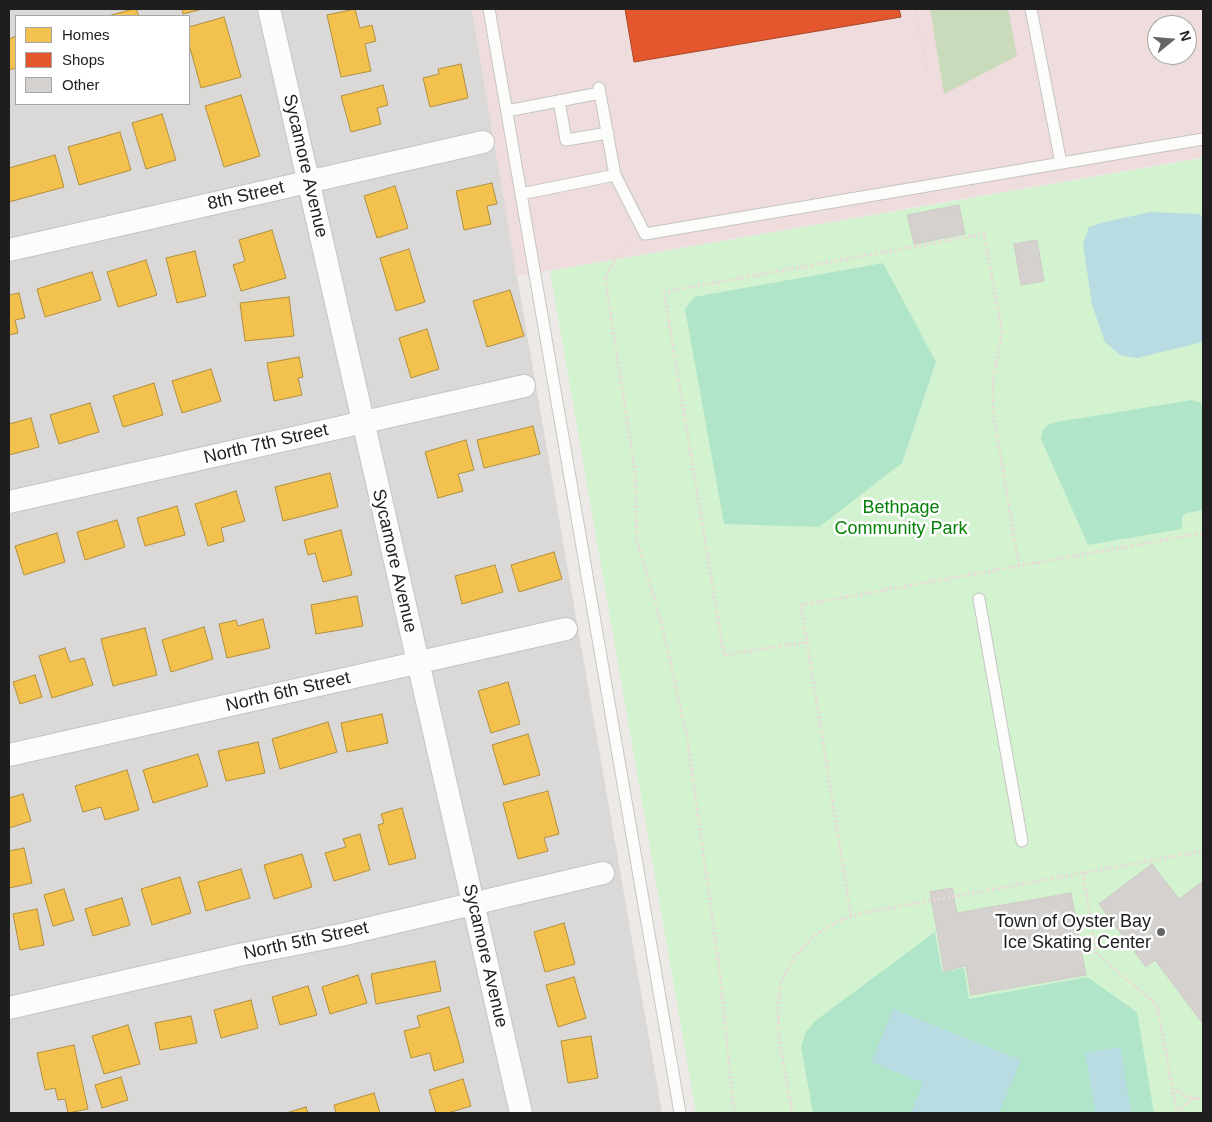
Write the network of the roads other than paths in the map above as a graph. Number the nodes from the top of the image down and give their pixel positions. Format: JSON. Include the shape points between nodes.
{"nodes":[{"id":1,"x":269,"y":9,"type":"edge"},
{"id":2,"x":489,"y":9,"type":"edge"},
{"id":3,"x":1031,"y":9,"type":"edge"},
{"id":4,"x":559,"y":101,"type":"junction"},
{"id":5,"x":507,"y":111,"type":"junction"},
{"id":6,"x":608,"y":133,"type":"junction"},
{"id":7,"x":1203,"y":139,"type":"edge"},
{"id":8,"x":483,"y":142,"type":"dead end"},
{"id":9,"x":1061,"y":163,"type":"junction"},
{"id":10,"x":615,"y":175,"type":"junction"},
{"id":11,"x":308,"y":181,"type":"junction"},
{"id":12,"x":521,"y":194,"type":"junction"},
{"id":13,"x":9,"y":250,"type":"edge"},
{"id":14,"x":524,"y":386,"type":"dead end"},
{"id":15,"x":363,"y":422,"type":"junction"},
{"id":16,"x":9,"y":502,"type":"edge"},
{"id":17,"x":979,"y":598,"type":"dead end"},
{"id":18,"x":566,"y":629,"type":"dead end"},
{"id":19,"x":417,"y":663,"type":"junction"},
{"id":20,"x":9,"y":755,"type":"edge"},
{"id":21,"x":1022,"y":841,"type":"dead end"},
{"id":22,"x":603,"y":873,"type":"dead end"},
{"id":23,"x":473,"y":904,"type":"junction"},
{"id":24,"x":9,"y":1008,"type":"edge"},
{"id":25,"x":521,"y":1113,"type":"edge"},
{"id":26,"x":680,"y":1113,"type":"edge"}],
"edges":[{"from":1,"to":11,"type":"street","name":"Sycamore Avenue"},
{"from":2,"to":5,"type":"lane"},
{"from":3,"to":9,"type":"lane"},
{"from":4,"to":5,"type":"lane"},
{"from":4,"to":6,"type":"lane","via":[[566,140]]},
{"from":4,"to":6,"type":"lane","via":[[600,90]]},
{"from":5,"to":12,"type":"lane"},
{"from":6,"to":10,"type":"lane"},
{"from":7,"to":9,"type":"lane"},
{"from":8,"to":11,"type":"street","name":"8th Street"},
{"from":9,"to":10,"type":"lane","via":[[645,234]]},
{"from":10,"to":12,"type":"lane"},
{"from":11,"to":13,"type":"street","name":"8th Street"},
{"from":11,"to":15,"type":"street","name":"Sycamore Avenue"},
{"from":12,"to":26,"type":"lane"},
{"from":14,"to":15,"type":"street","name":"North 7th Street"},
{"from":15,"to":16,"type":"street","name":"North 7th Street"},
{"from":15,"to":19,"type":"street","name":"Sycamore Avenue"},
{"from":17,"to":21,"type":"lane"},
{"from":18,"to":19,"type":"street","name":"North 6th Street"},
{"from":19,"to":20,"type":"street","name":"North 6th Street"},
{"from":19,"to":23,"type":"street","name":"Sycamore Avenue"},
{"from":22,"to":23,"type":"street","name":"North 5th Street"},
{"from":23,"to":24,"type":"street","name":"North 5th Street"},
{"from":23,"to":25,"type":"street","name":"Sycamore Avenue"}]}
